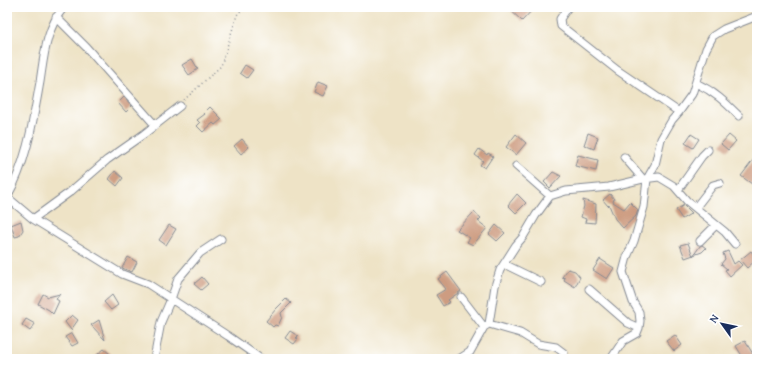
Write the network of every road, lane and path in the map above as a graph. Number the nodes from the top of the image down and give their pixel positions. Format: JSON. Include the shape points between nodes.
{"nodes":[{"id":1,"x":64,"y":7,"type":"edge"},
{"id":2,"x":244,"y":7,"type":"edge"},
{"id":3,"x":568,"y":7,"type":"edge"},
{"id":4,"x":757,"y":16,"type":"edge"},
{"id":5,"x":56,"y":17,"type":"junction"},
{"id":6,"x":696,"y":83,"type":"junction"},
{"id":7,"x":180,"y":106,"type":"joint"},
{"id":8,"x":679,"y":112,"type":"junction"},
{"id":9,"x":739,"y":116,"type":"dead end"},
{"id":10,"x":155,"y":125,"type":"junction"},
{"id":11,"x":708,"y":150,"type":"dead end"},
{"id":12,"x":624,"y":157,"type":"dead end"},
{"id":13,"x":516,"y":166,"type":"dead end"},
{"id":14,"x":645,"y":179,"type":"junction"},
{"id":15,"x":720,"y":183,"type":"dead end"},
{"id":16,"x":678,"y":190,"type":"junction"},
{"id":17,"x":550,"y":196,"type":"junction"},
{"id":18,"x":7,"y":197,"type":"edge"},
{"id":19,"x":696,"y":207,"type":"junction"},
{"id":20,"x":33,"y":219,"type":"junction"},
{"id":21,"x":716,"y":225,"type":"junction"},
{"id":22,"x":221,"y":239,"type":"dead end"},
{"id":23,"x":700,"y":241,"type":"dead end"},
{"id":24,"x":735,"y":244,"type":"dead end"},
{"id":25,"x":504,"y":264,"type":"junction"},
{"id":26,"x":541,"y":282,"type":"dead end"},
{"id":27,"x":590,"y":289,"type":"dead end"},
{"id":28,"x":461,"y":297,"type":"dead end"},
{"id":29,"x":171,"y":299,"type":"junction"},
{"id":30,"x":486,"y":326,"type":"junction"},
{"id":31,"x":639,"y":328,"type":"junction"},
{"id":32,"x":564,"y":353,"type":"dead end"},
{"id":33,"x":154,"y":359,"type":"edge"},
{"id":34,"x":261,"y":359,"type":"edge"},
{"id":35,"x":459,"y":359,"type":"edge"},
{"id":36,"x":611,"y":359,"type":"edge"}],
"edges":[{"from":1,"to":5,"type":"street"},
{"from":2,"to":7,"type":"path","via":[[238,15],[221,66],[188,95]]},
{"from":3,"to":8,"type":"street","via":[[560,19],[560,26],[616,70]]},
{"from":4,"to":6,"type":"street","via":[[713,36],[706,49]]},
{"from":5,"to":10,"type":"street"},
{"from":5,"to":18,"type":"street","via":[[46,42],[30,137]]},
{"from":6,"to":8,"type":"street","via":[[692,94]]},
{"from":6,"to":9,"type":"street","via":[[721,98]]},
{"from":7,"to":10,"type":"street"},
{"from":8,"to":14,"type":"street","via":[[661,139],[655,165]]},
{"from":10,"to":20,"type":"street"},
{"from":11,"to":16,"type":"street"},
{"from":12,"to":14,"type":"street"},
{"from":13,"to":17,"type":"street"},
{"from":14,"to":16,"type":"street","via":[[659,177]]},
{"from":14,"to":17,"type":"street","via":[[609,188],[566,191]]},
{"from":14,"to":31,"type":"street","via":[[644,207],[634,241],[626,257],[624,272],[633,302],[639,312]]},
{"from":15,"to":19,"type":"street","via":[[712,185]]},
{"from":16,"to":19,"type":"street"},
{"from":17,"to":25,"type":"street"},
{"from":18,"to":20,"type":"street"},
{"from":19,"to":21,"type":"street"},
{"from":20,"to":29,"type":"street","via":[[122,274],[148,284]]},
{"from":21,"to":23,"type":"street"},
{"from":21,"to":24,"type":"street"},
{"from":22,"to":29,"type":"street","via":[[200,253],[182,274]]},
{"from":25,"to":26,"type":"street"},
{"from":25,"to":30,"type":"street","via":[[500,270]]},
{"from":27,"to":31,"type":"street","via":[[628,323]]},
{"from":28,"to":30,"type":"street"},
{"from":29,"to":33,"type":"street","via":[[161,322]]},
{"from":29,"to":34,"type":"street"},
{"from":30,"to":32,"type":"street","via":[[520,332],[538,344],[556,347]]},
{"from":30,"to":35,"type":"street","via":[[470,352]]},
{"from":31,"to":36,"type":"street","via":[[637,333],[623,341]]}]}
